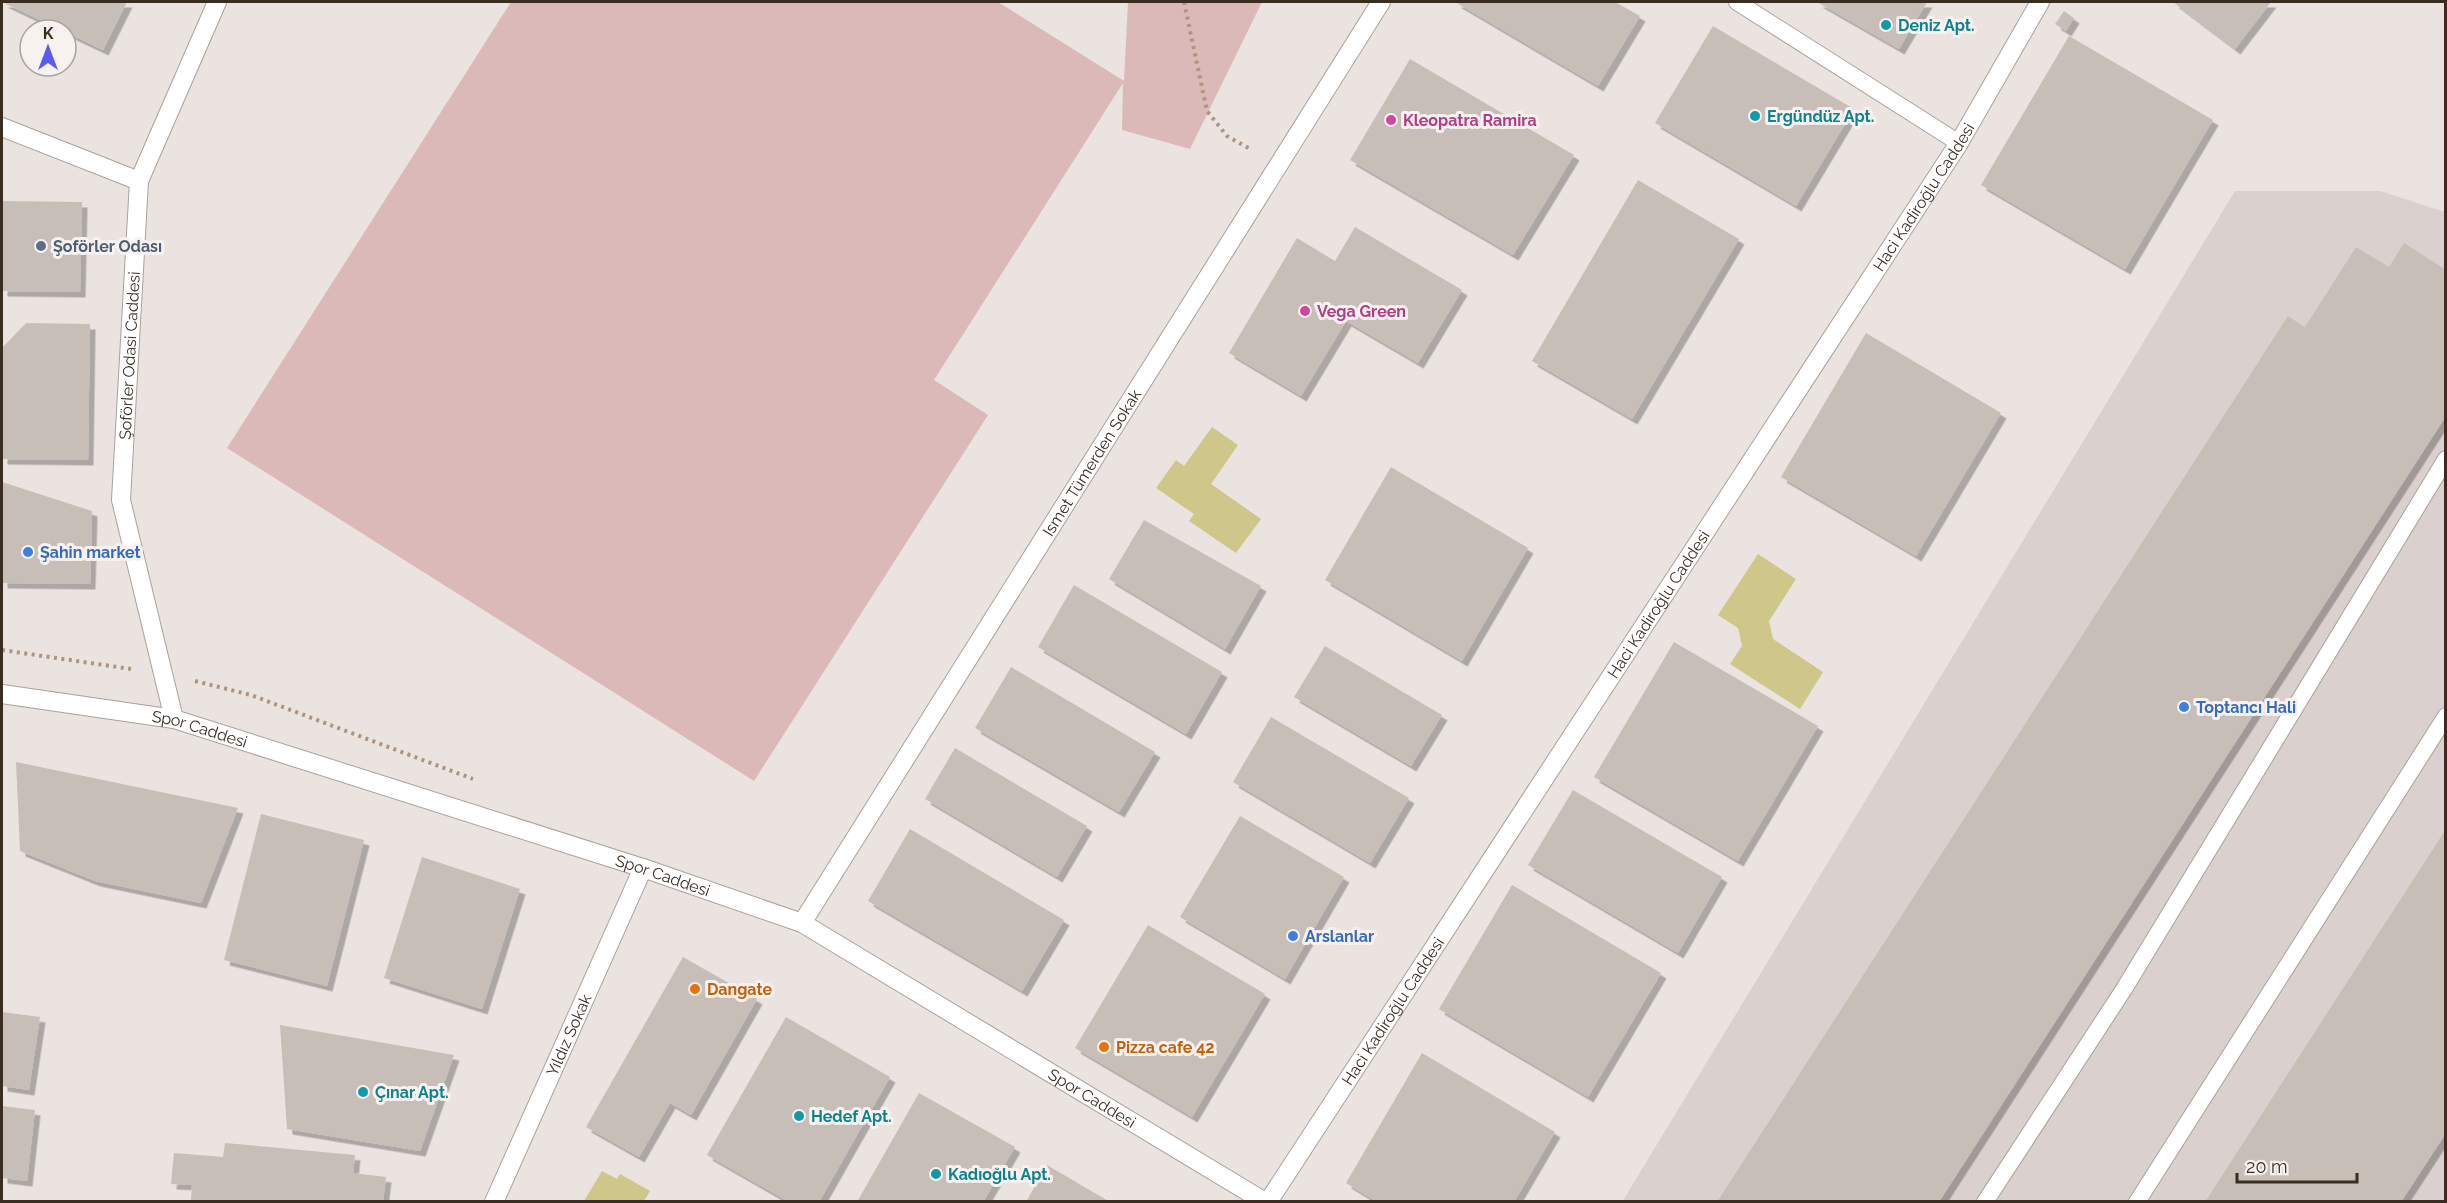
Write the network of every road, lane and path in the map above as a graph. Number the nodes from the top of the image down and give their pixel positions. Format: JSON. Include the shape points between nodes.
{"nodes":[{"id":1,"x":217,"y":2,"type":"edge"},
{"id":2,"x":1184,"y":2,"type":"edge"},
{"id":3,"x":1381,"y":2,"type":"edge"},
{"id":4,"x":1737,"y":2,"type":"edge"},
{"id":5,"x":2040,"y":2,"type":"edge"},
{"id":6,"x":2,"y":127,"type":"edge"},
{"id":7,"x":1959,"y":142,"type":"junction"},
{"id":8,"x":1278,"y":165,"type":"junction"},
{"id":9,"x":139,"y":181,"type":"junction"},
{"id":10,"x":2445,"y":459,"type":"edge"},
{"id":11,"x":2,"y":694,"type":"edge"},
{"id":12,"x":2445,"y":716,"type":"edge"},
{"id":13,"x":174,"y":719,"type":"junction"},
{"id":14,"x":644,"y":868,"type":"junction"},
{"id":15,"x":802,"y":923,"type":"junction"},
{"id":16,"x":494,"y":1202,"type":"edge"},
{"id":17,"x":1266,"y":1202,"type":"edge"},
{"id":18,"x":1985,"y":1202,"type":"edge"},
{"id":19,"x":2137,"y":1202,"type":"edge"}],
"edges":[{"from":1,"to":9,"type":"street","name":"Şoförler Odasi Caddesi"},
{"from":2,"to":8,"type":"path","via":[[1207,111],[1227,136]]},
{"from":3,"to":8,"type":"street","name":"Ismet Tümerden Sokak"},
{"from":4,"to":7,"type":"lane"},
{"from":5,"to":7,"type":"street","name":"Haci Kadiroğlu Caddesi"},
{"from":6,"to":9,"type":"street"},
{"from":7,"to":17,"type":"street","name":"Haci Kadiroğlu Caddesi"},
{"from":8,"to":15,"type":"street","name":"Ismet Tümerden Sokak"},
{"from":9,"to":13,"type":"street","name":"Şoförler Odasi Caddesi","via":[[120,500]]},
{"from":10,"to":18,"type":"lane","via":[[2124,989]]},
{"from":11,"to":13,"type":"street","name":"Spor Caddesi"},
{"from":12,"to":19,"type":"lane"},
{"from":13,"to":14,"type":"street","name":"Spor Caddesi"},
{"from":14,"to":15,"type":"street","name":"Spor Caddesi"},
{"from":14,"to":16,"type":"street","name":"Yıldız Sokak"},
{"from":15,"to":17,"type":"street","name":"Spor Caddesi"}]}
